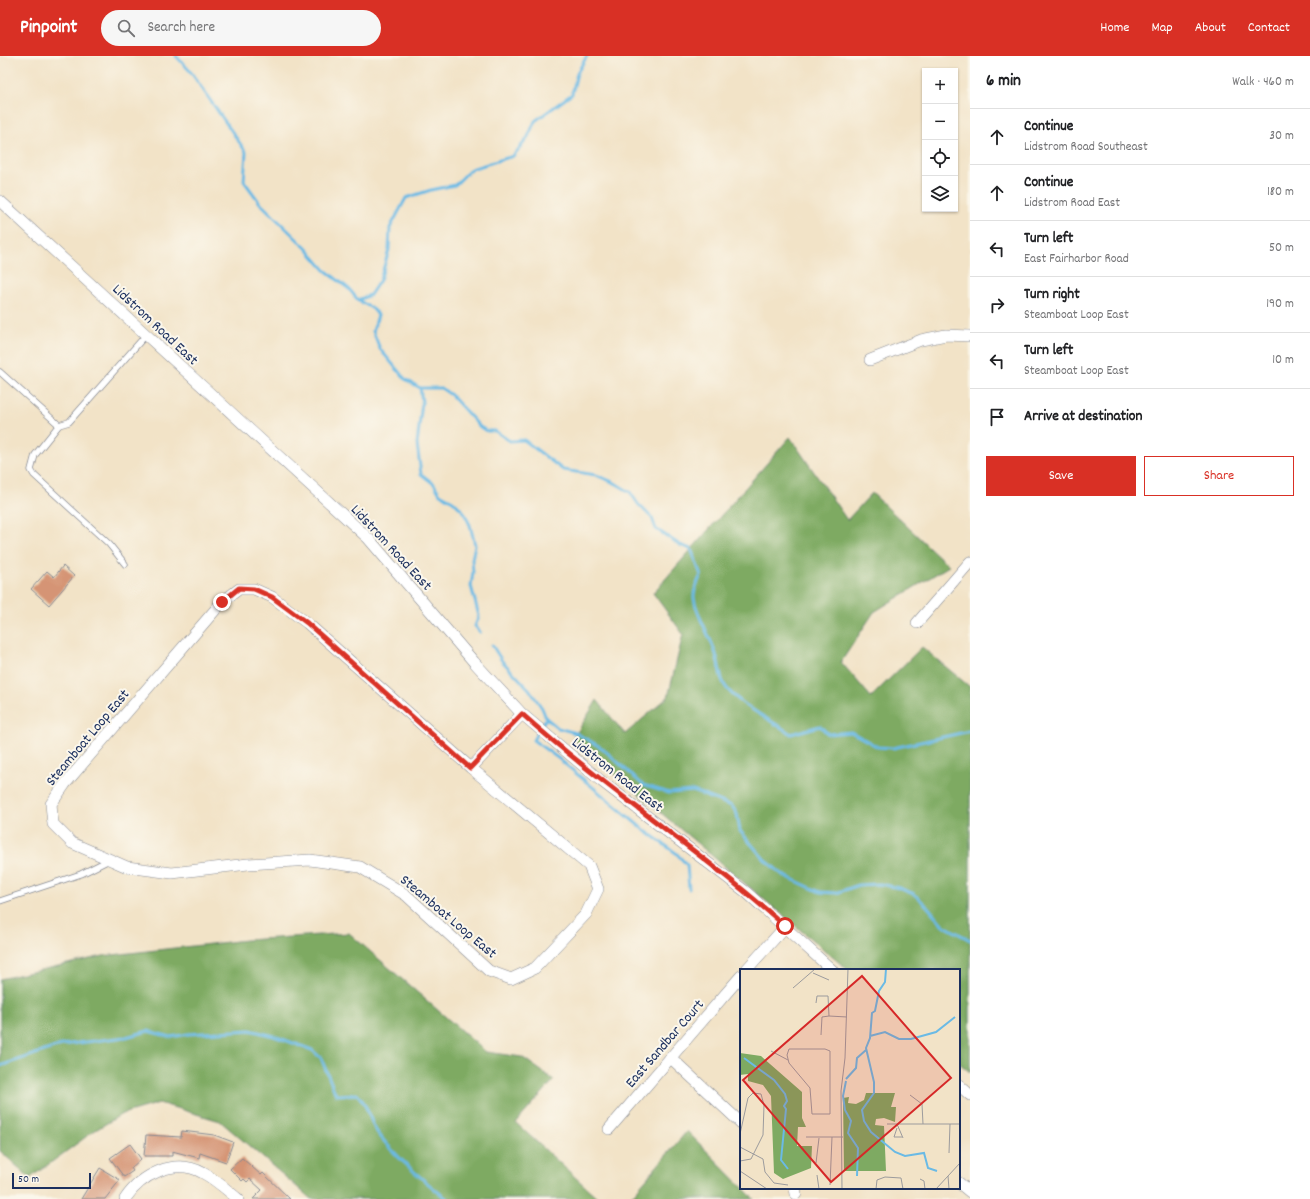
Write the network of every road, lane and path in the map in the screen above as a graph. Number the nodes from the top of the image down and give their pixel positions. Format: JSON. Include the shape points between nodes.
{"nodes":[{"id":1,"x":0,"y":201,"type":"edge"},
{"id":2,"x":146,"y":335,"type":"junction"},
{"id":3,"x":970,"y":336,"type":"edge"},
{"id":4,"x":870,"y":360,"type":"dead end"},
{"id":5,"x":0,"y":372,"type":"edge"},
{"id":6,"x":59,"y":424,"type":"junction"},
{"id":7,"x":125,"y":564,"type":"dead end"},
{"id":8,"x":969,"y":564,"type":"edge"},
{"id":9,"x":917,"y":623,"type":"dead end"},
{"id":10,"x":522,"y":714,"type":"junction"},
{"id":11,"x":470,"y":768,"type":"junction"},
{"id":12,"x":109,"y":860,"type":"junction"},
{"id":13,"x":0,"y":901,"type":"edge"},
{"id":14,"x":785,"y":926,"type":"junction"},
{"id":15,"x":747,"y":969,"type":"edge"},
{"id":16,"x":831,"y":969,"type":"edge"},
{"id":17,"x":739,"y":981,"type":"edge"},
{"id":18,"x":671,"y":1058,"type":"junction"},
{"id":19,"x":960,"y":1086,"type":"edge"},
{"id":20,"x":970,"y":1095,"type":"edge"},
{"id":21,"x":740,"y":1122,"type":"edge"},
{"id":22,"x":609,"y":1129,"type":"dead end"},
{"id":23,"x":960,"y":1184,"type":"edge"},
{"id":24,"x":970,"y":1192,"type":"edge"},
{"id":25,"x":125,"y":1199,"type":"edge"},
{"id":26,"x":238,"y":1199,"type":"edge"}],
"edges":[{"from":1,"to":2,"type":"street","name":"Lidstrom Road East"},
{"from":2,"to":6,"type":"lane","via":[[69,422]]},
{"from":2,"to":10,"type":"street","name":"Lidstrom Road East","via":[[368,538]]},
{"from":3,"to":4,"type":"street","via":[[946,335],[921,340]]},
{"from":5,"to":6,"type":"lane"},
{"from":6,"to":7,"type":"lane","via":[[35,455],[31,470],[108,544]]},
{"from":8,"to":9,"type":"street"},
{"from":10,"to":11,"type":"street"},
{"from":10,"to":14,"type":"street","name":"Lidstrom Road East","via":[[600,780],[746,892]]},
{"from":11,"to":12,"type":"street","name":"Steamboat Loop East","via":[[307,623],[272,597],[254,589],[239,588],[222,602],[65,784],[51,804],[53,824],[72,843]]},
{"from":11,"to":12,"type":"street","name":"Steamboat Loop East","via":[[589,866],[598,889],[586,914],[535,968],[511,979],[489,971],[406,895],[360,867],[310,860],[172,873],[127,867]]},
{"from":12,"to":13,"type":"lane","via":[[81,874]]},
{"from":14,"to":15,"type":"street"},
{"from":14,"to":16,"type":"street","name":"Lidstrom Road East"},
{"from":17,"to":18,"type":"street","name":"East Sandbar Court"},
{"from":18,"to":21,"type":"street"},
{"from":18,"to":22,"type":"street","name":"East Sandbar Court"},
{"from":19,"to":20,"type":"street"},
{"from":23,"to":24,"type":"street"},
{"from":25,"to":26,"type":"street","via":[[145,1178],[161,1170],[181,1166],[203,1172]]}]}
